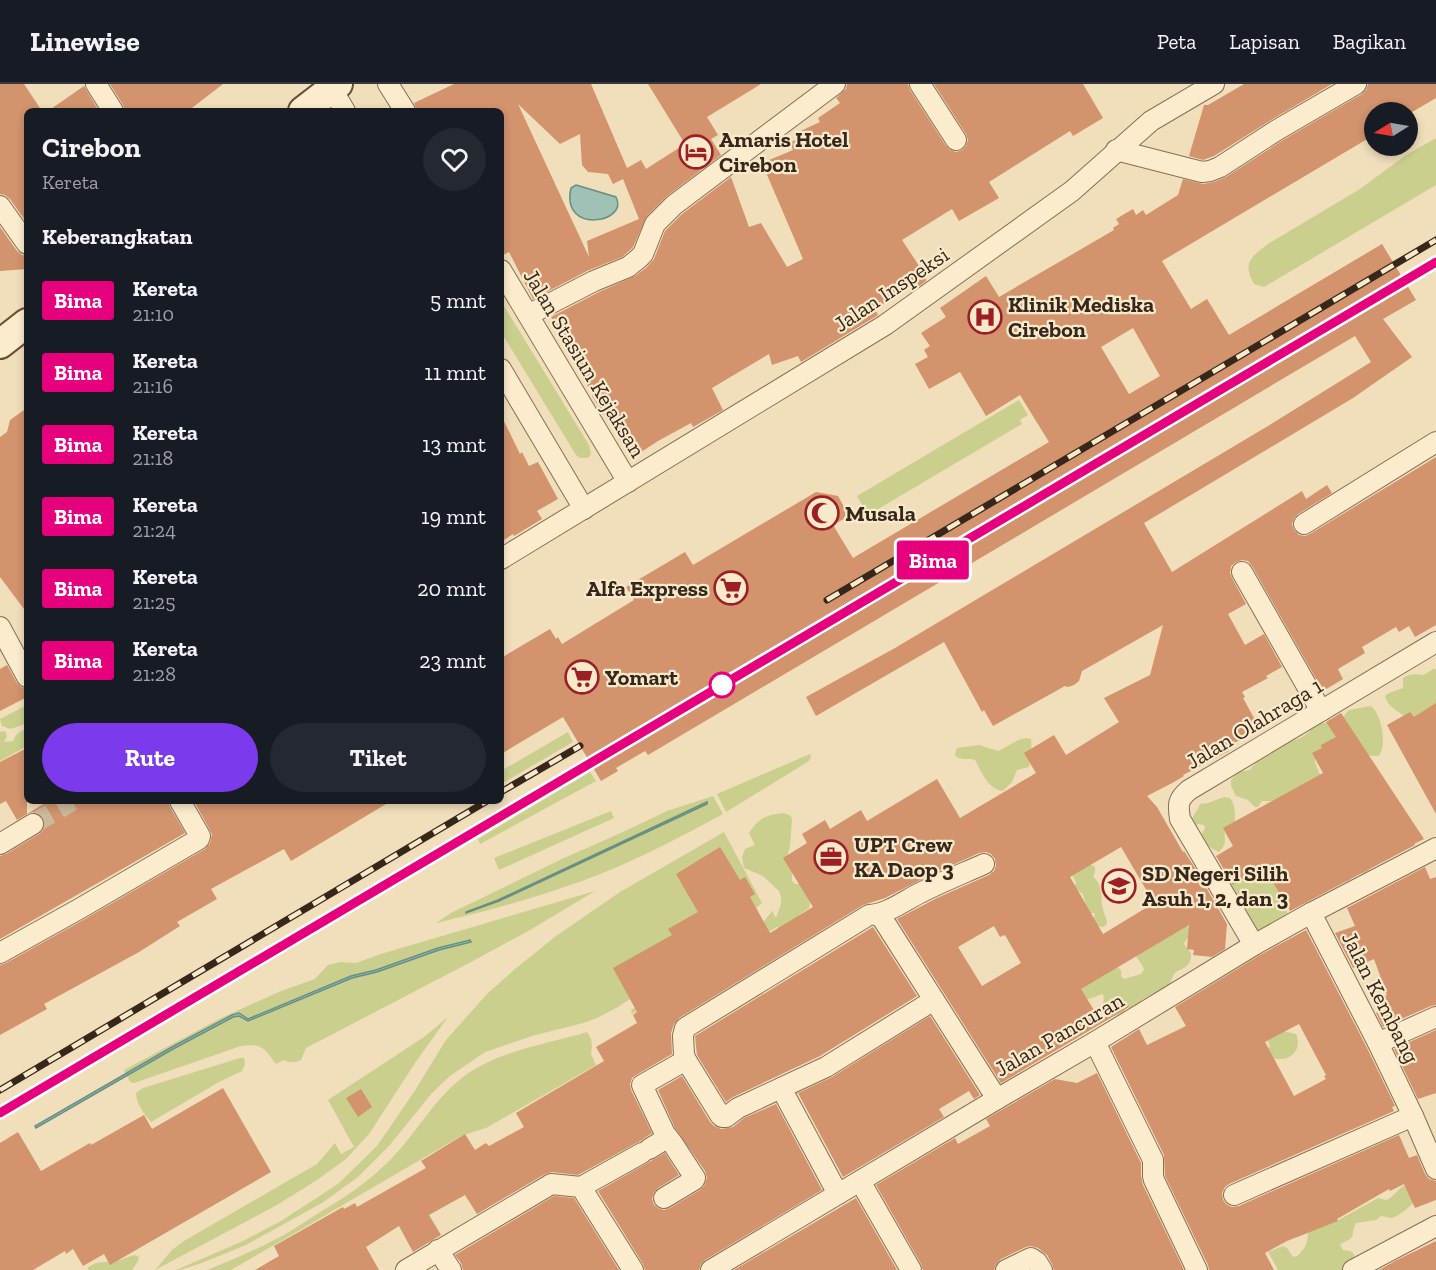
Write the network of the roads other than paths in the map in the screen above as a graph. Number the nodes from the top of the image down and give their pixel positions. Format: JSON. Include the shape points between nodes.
{"nodes":[{"id":1,"x":96,"y":84,"type":"edge"},
{"id":2,"x":388,"y":84,"type":"edge"},
{"id":3,"x":835,"y":84,"type":"edge"},
{"id":4,"x":920,"y":84,"type":"edge"},
{"id":5,"x":1214,"y":84,"type":"edge"},
{"id":6,"x":1356,"y":84,"type":"edge"},
{"id":7,"x":338,"y":95,"type":"edge"},
{"id":8,"x":111,"y":108,"type":"edge"},
{"id":9,"x":310,"y":108,"type":"edge"},
{"id":10,"x":403,"y":108,"type":"edge"},
{"id":11,"x":956,"y":140,"type":"dead end"},
{"id":12,"x":1116,"y":150,"type":"junction"},
{"id":13,"x":0,"y":206,"type":"edge"},
{"id":14,"x":24,"y":240,"type":"edge"},
{"id":15,"x":504,"y":275,"type":"edge"},
{"id":16,"x":528,"y":315,"type":"junction"},
{"id":17,"x":24,"y":325,"type":"edge"},
{"id":18,"x":0,"y":344,"type":"edge"},
{"id":19,"x":504,"y":374,"type":"edge"},
{"id":20,"x":1436,"y":442,"type":"edge"},
{"id":21,"x":628,"y":482,"type":"junction"},
{"id":22,"x":584,"y":509,"type":"junction"},
{"id":23,"x":1304,"y":524,"type":"dead end"},
{"id":24,"x":504,"y":557,"type":"edge"},
{"id":25,"x":1242,"y":572,"type":"dead end"},
{"id":26,"x":0,"y":627,"type":"edge"},
{"id":27,"x":1436,"y":642,"type":"edge"},
{"id":28,"x":24,"y":671,"type":"edge"},
{"id":29,"x":1321,"y":711,"type":"junction"},
{"id":30,"x":182,"y":804,"type":"edge"},
{"id":31,"x":33,"y":824,"type":"tunnel mouth"},
{"id":32,"x":0,"y":844,"type":"edge"},
{"id":33,"x":1436,"y":848,"type":"edge"},
{"id":34,"x":984,"y":864,"type":"dead end"},
{"id":35,"x":1311,"y":913,"type":"junction"},
{"id":36,"x":877,"y":915,"type":"junction"},
{"id":37,"x":1254,"y":945,"type":"junction"},
{"id":38,"x":0,"y":953,"type":"edge"},
{"id":39,"x":934,"y":1000,"type":"junction"},
{"id":40,"x":1436,"y":1017,"type":"edge"},
{"id":41,"x":1095,"y":1042,"type":"junction"},
{"id":42,"x":1378,"y":1043,"type":"junction"},
{"id":43,"x":686,"y":1060,"type":"junction"},
{"id":44,"x":781,"y":1088,"type":"junction"},
{"id":45,"x":997,"y":1099,"type":"junction"},
{"id":46,"x":1413,"y":1116,"type":"junction"},
{"id":47,"x":667,"y":1136,"type":"junction"},
{"id":48,"x":1436,"y":1169,"type":"edge"},
{"id":49,"x":860,"y":1181,"type":"junction"},
{"id":50,"x":581,"y":1187,"type":"junction"},
{"id":51,"x":838,"y":1194,"type":"junction"},
{"id":52,"x":1234,"y":1195,"type":"dead end"},
{"id":53,"x":664,"y":1198,"type":"dead end"},
{"id":54,"x":1436,"y":1226,"type":"edge"},
{"id":55,"x":438,"y":1250,"type":"junction"},
{"id":56,"x":720,"y":1268,"type":"edge"},
{"id":57,"x":406,"y":1270,"type":"edge"},
{"id":58,"x":451,"y":1270,"type":"edge"},
{"id":59,"x":633,"y":1270,"type":"edge"},
{"id":60,"x":911,"y":1270,"type":"edge"},
{"id":61,"x":1006,"y":1270,"type":"edge"},
{"id":62,"x":1042,"y":1270,"type":"edge"},
{"id":63,"x":1197,"y":1270,"type":"edge"},
{"id":64,"x":1353,"y":1270,"type":"edge"}],
"edges":[{"from":1,"to":8,"type":"street"},
{"from":2,"to":10,"type":"street"},
{"from":3,"to":16,"type":"street","via":[[674,205],[655,224],[638,260]]},
{"from":4,"to":11,"type":"street"},
{"from":5,"to":12,"type":"street","name":"Jalan Inspeksi","via":[[1151,121]]},
{"from":6,"to":12,"type":"street","via":[[1210,171]]},
{"from":7,"to":9,"type":"main road"},
{"from":12,"to":21,"type":"street","name":"Jalan Inspeksi","via":[[1072,192],[885,325]]},
{"from":13,"to":14,"type":"street"},
{"from":15,"to":16,"type":"street","name":"Jalan Stasiun Kejaksan"},
{"from":16,"to":21,"type":"street","name":"Jalan Stasiun Kejaksan"},
{"from":17,"to":18,"type":"main road"},
{"from":19,"to":22,"type":"street"},
{"from":20,"to":23,"type":"street"},
{"from":21,"to":22,"type":"street","name":"Jalan Inspeksi"},
{"from":22,"to":24,"type":"street","name":"Jalan Inspeksi"},
{"from":25,"to":29,"type":"street"},
{"from":26,"to":28,"type":"street"},
{"from":27,"to":29,"type":"street","name":"Jalan Olahraga 1"},
{"from":29,"to":37,"type":"street","name":"Jalan Olahraga 1","via":[[1181,796],[1180,819]]},
{"from":30,"to":38,"type":"street","via":[[199,839]]},
{"from":31,"to":32,"type":"street"},
{"from":33,"to":35,"type":"street","name":"Jalan Pancuran"},
{"from":34,"to":36,"type":"street"},
{"from":35,"to":37,"type":"street","name":"Jalan Pancuran"},
{"from":35,"to":42,"type":"street","name":"Jalan Kembang"},
{"from":36,"to":39,"type":"street"},
{"from":36,"to":43,"type":"street","via":[[869,915],[685,1028]]},
{"from":37,"to":41,"type":"street","name":"Jalan Pancuran"},
{"from":39,"to":44,"type":"street","via":[[826,1067]]},
{"from":39,"to":45,"type":"street"},
{"from":40,"to":42,"type":"street"},
{"from":41,"to":45,"type":"street","name":"Jalan Pancuran"},
{"from":41,"to":63,"type":"street","via":[[1153,1160],[1154,1180]]},
{"from":42,"to":46,"type":"street","name":"Jalan Kembang"},
{"from":43,"to":44,"type":"street","via":[[722,1118]]},
{"from":43,"to":47,"type":"street","via":[[642,1085]]},
{"from":44,"to":51,"type":"street"},
{"from":45,"to":49,"type":"street","name":"Jalan Pancuran"},
{"from":46,"to":48,"type":"street","name":"Jalan Kembang"},
{"from":46,"to":52,"type":"street"},
{"from":47,"to":50,"type":"street"},
{"from":47,"to":53,"type":"street","via":[[695,1178]]},
{"from":49,"to":51,"type":"street","name":"Jalan Pancuran"},
{"from":49,"to":60,"type":"street"},
{"from":50,"to":55,"type":"street","via":[[548,1185]]},
{"from":50,"to":59,"type":"street"},
{"from":51,"to":56,"type":"street","name":"Jalan Pancuran"},
{"from":54,"to":64,"type":"street"},
{"from":55,"to":57,"type":"street"},
{"from":55,"to":58,"type":"street"},
{"from":61,"to":62,"type":"street","via":[[1031,1258]]}]}
